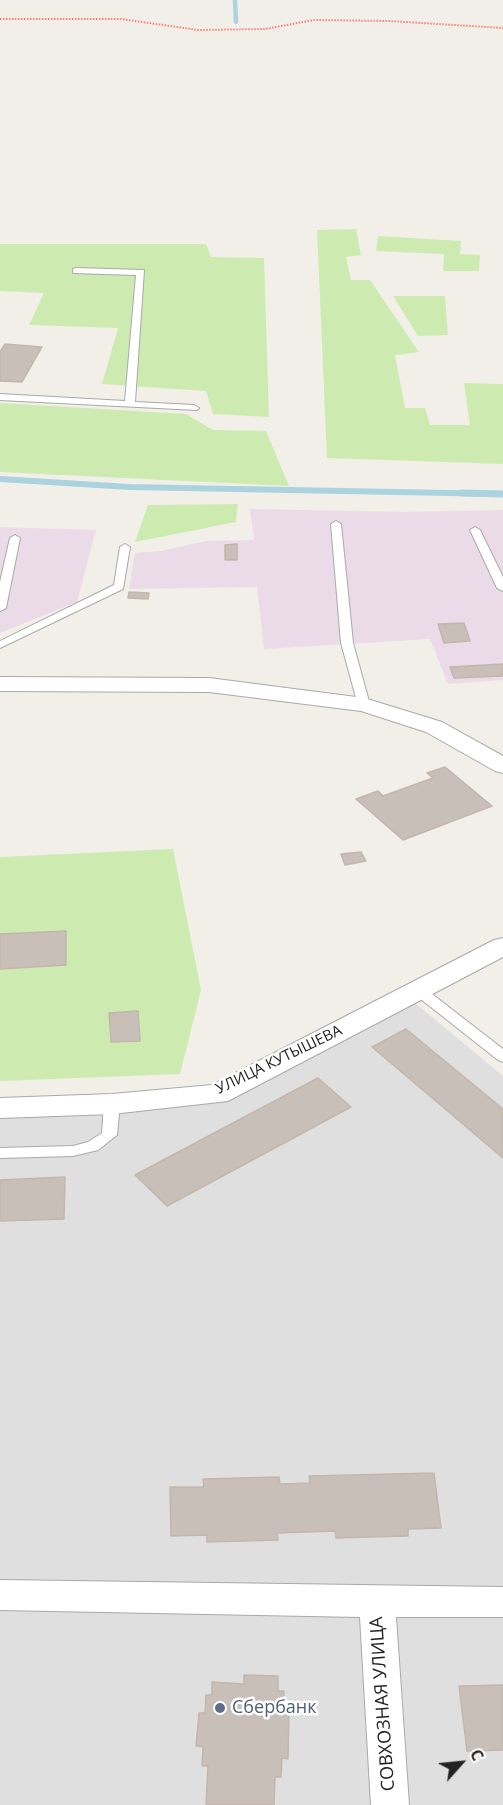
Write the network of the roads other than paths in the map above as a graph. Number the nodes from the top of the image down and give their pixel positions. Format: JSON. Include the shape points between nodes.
{"nodes":[{"id":1,"x":76,"y":271,"type":"dead end"},
{"id":2,"x":0,"y":397,"type":"edge"},
{"id":3,"x":130,"y":404,"type":"junction"},
{"id":4,"x":194,"y":408,"type":"dead end"},
{"id":5,"x":336,"y":524,"type":"dead end"},
{"id":6,"x":474,"y":530,"type":"dead end"},
{"id":7,"x":15,"y":538,"type":"dead end"},
{"id":8,"x":125,"y":547,"type":"dead end"},
{"id":9,"x":503,"y":588,"type":"edge"},
{"id":10,"x":0,"y":608,"type":"edge"},
{"id":11,"x":0,"y":645,"type":"edge"},
{"id":12,"x":0,"y":684,"type":"edge"},
{"id":13,"x":364,"y":705,"type":"junction"},
{"id":14,"x":503,"y":766,"type":"edge"},
{"id":15,"x":503,"y":946,"type":"edge"},
{"id":16,"x":418,"y":990,"type":"junction"},
{"id":17,"x":503,"y":1057,"type":"edge"},
{"id":18,"x":112,"y":1104,"type":"junction"},
{"id":19,"x":0,"y":1108,"type":"edge"},
{"id":20,"x":0,"y":1153,"type":"edge"},
{"id":21,"x":0,"y":1595,"type":"edge"},
{"id":22,"x":377,"y":1602,"type":"junction"},
{"id":23,"x":503,"y":1602,"type":"edge"},
{"id":24,"x":390,"y":1805,"type":"edge"}],
"edges":[{"from":1,"to":3,"type":"lane","via":[[141,272]]},
{"from":2,"to":3,"type":"lane"},
{"from":3,"to":4,"type":"lane"},
{"from":5,"to":13,"type":"lane","via":[[347,643]]},
{"from":6,"to":9,"type":"lane"},
{"from":7,"to":10,"type":"lane"},
{"from":8,"to":11,"type":"lane","via":[[119,588]]},
{"from":12,"to":13,"type":"street","via":[[209,685]]},
{"from":13,"to":14,"type":"street","via":[[435,727]]},
{"from":15,"to":16,"type":"street","name":"УЛИЦА КУТЫШЕВА"},
{"from":16,"to":17,"type":"lane"},
{"from":16,"to":18,"type":"street","name":"УЛИЦА КУТЫШЕВА","via":[[218,1094]]},
{"from":18,"to":19,"type":"street","name":"УЛИЦА КУТЫШЕВА"},
{"from":18,"to":20,"type":"lane","via":[[109,1135],[93,1146],[73,1151]]},
{"from":21,"to":22,"type":"street"},
{"from":22,"to":23,"type":"street"},
{"from":22,"to":24,"type":"street","name":"СОВХОЗНАЯ УЛИЦА"}]}
